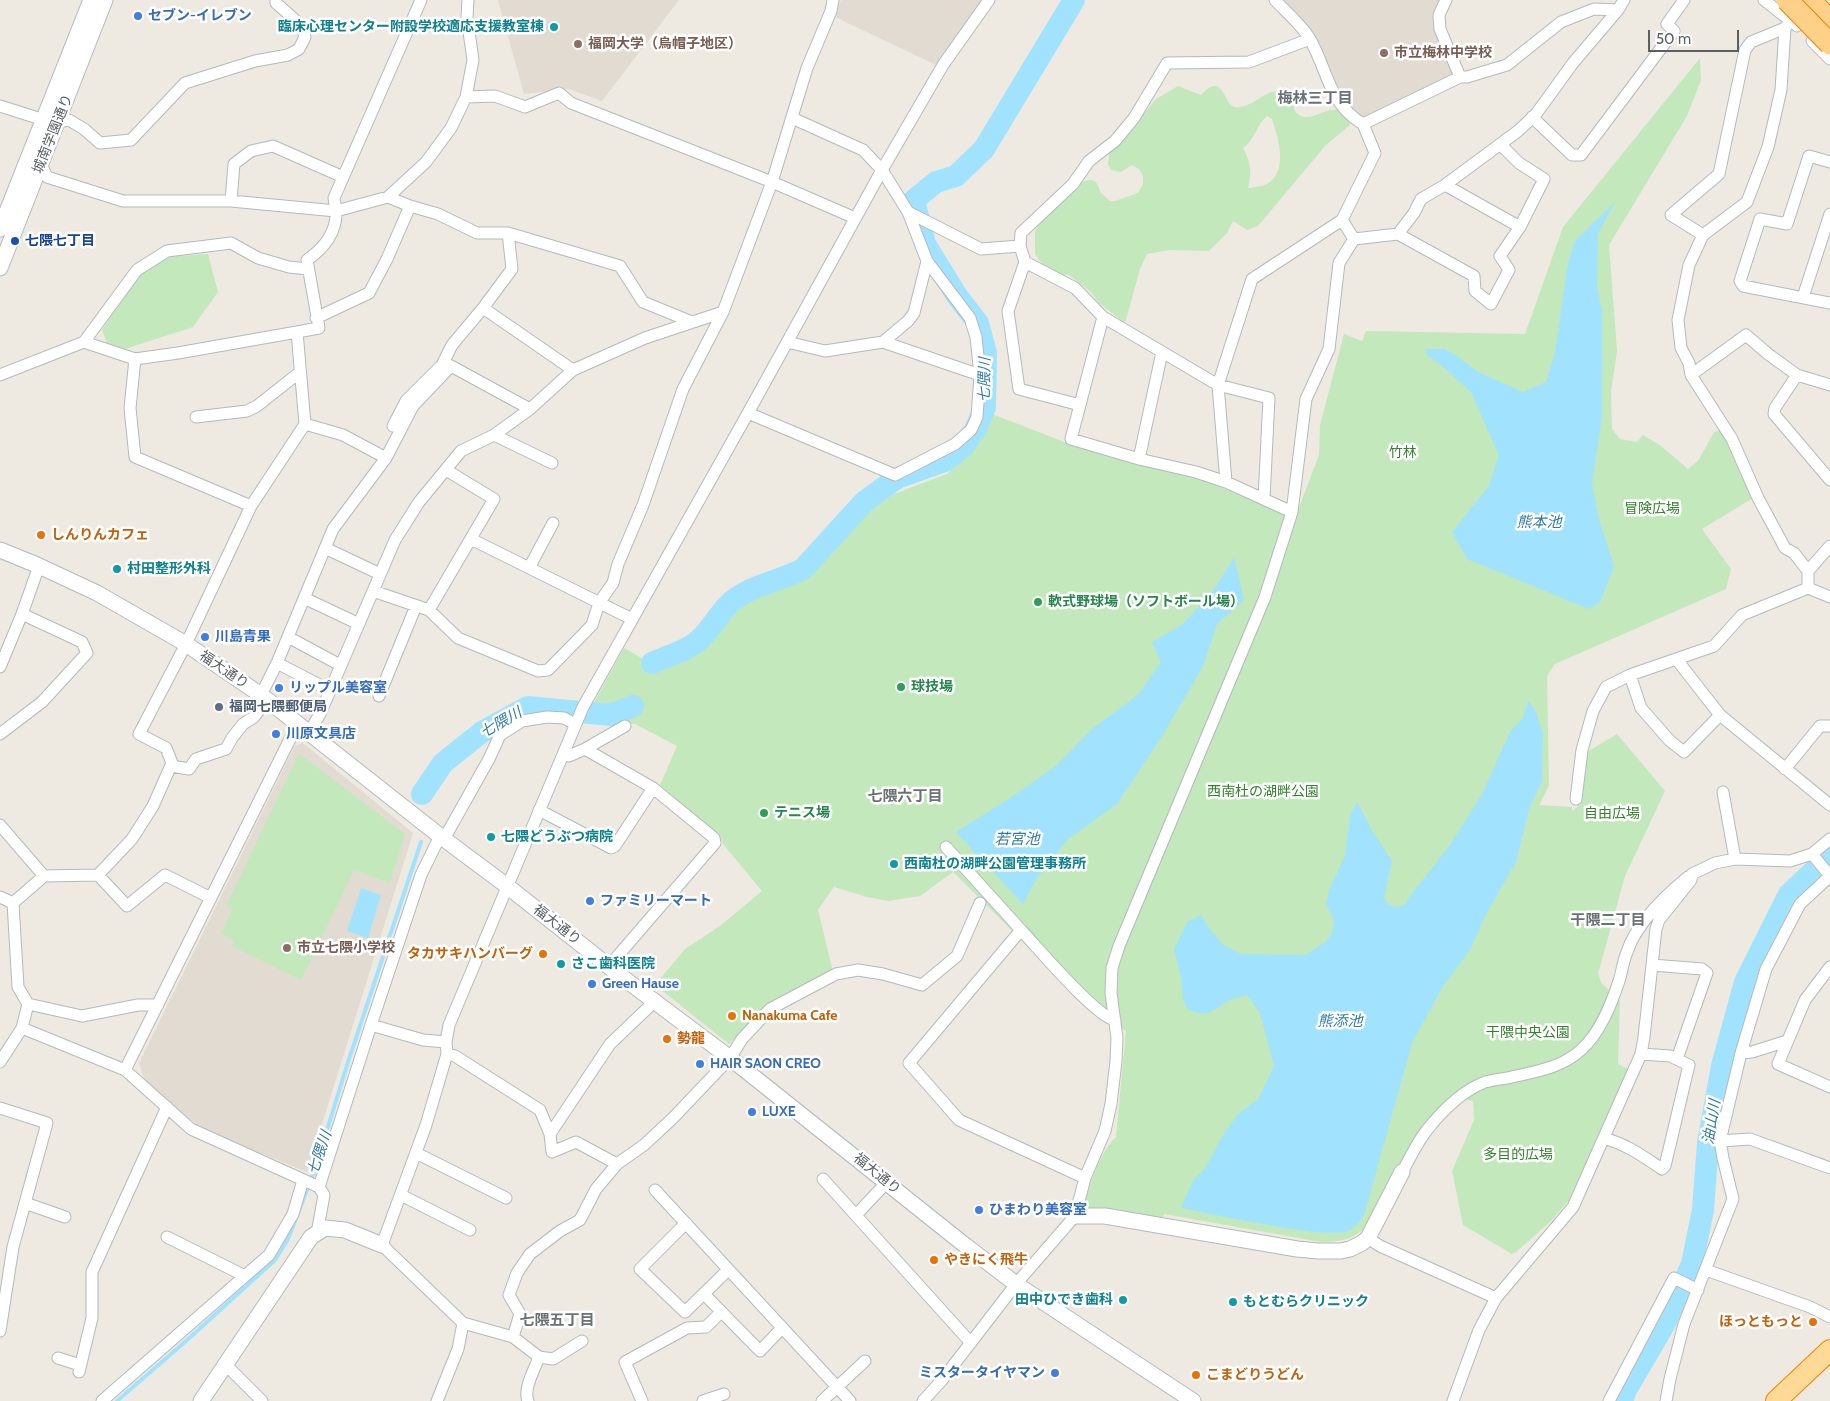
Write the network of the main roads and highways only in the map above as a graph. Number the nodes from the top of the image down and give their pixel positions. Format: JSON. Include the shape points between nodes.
{"nodes":[{"id":1,"x":1798,"y":7,"type":"edge"},
{"id":2,"x":1830,"y":21,"type":"edge"},
{"id":3,"x":1830,"y":28,"type":"edge"},
{"id":4,"x":1830,"y":44,"type":"edge"},
{"id":5,"x":1830,"y":1350,"type":"edge"},
{"id":6,"x":1776,"y":1401,"type":"edge"}],
"edges":[{"from":1,"to":2,"type":"highway"},
{"from":1,"to":3,"type":"highway"},
{"from":1,"to":4,"type":"highway","bridge":true},
{"from":5,"to":6,"type":"highway"}]}
